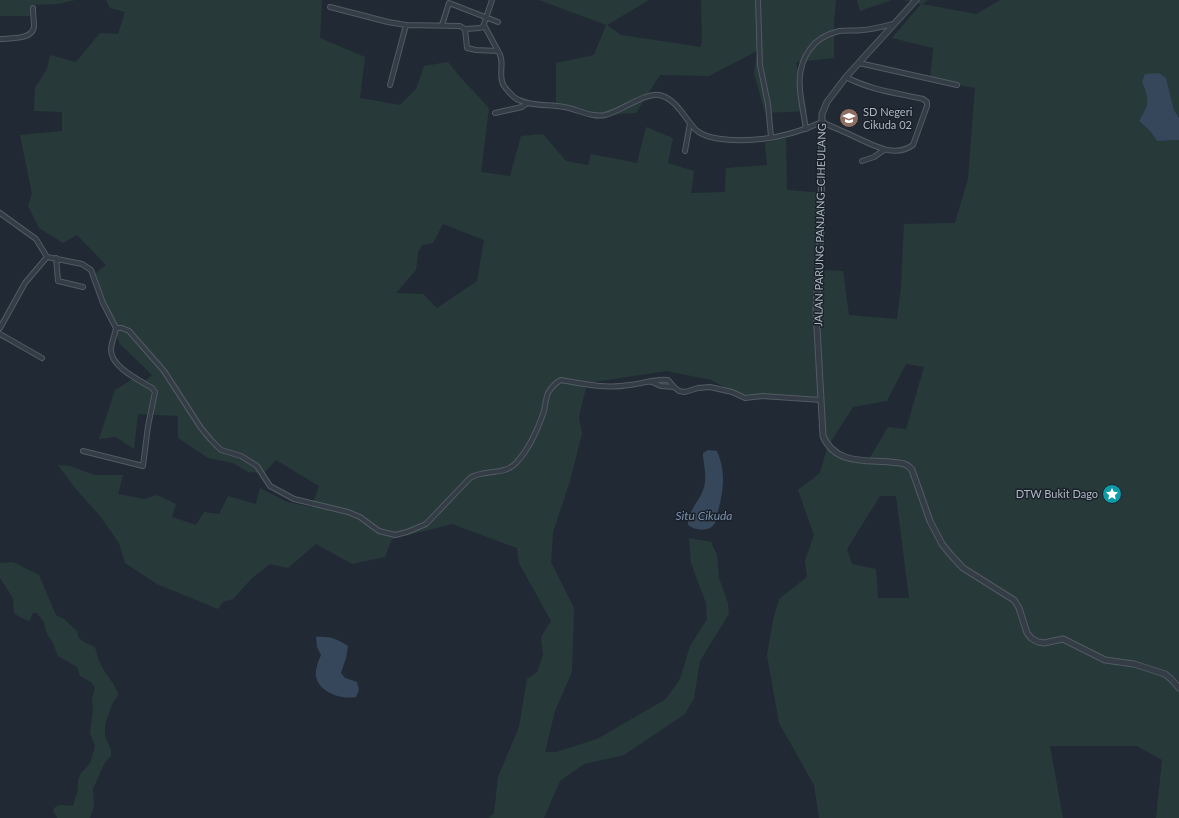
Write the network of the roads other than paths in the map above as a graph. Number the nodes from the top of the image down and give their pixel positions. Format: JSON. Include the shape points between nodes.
{"nodes":[{"id":1,"x":492,"y":0,"type":"edge"},
{"id":2,"x":758,"y":0,"type":"edge"},
{"id":3,"x":916,"y":0,"type":"edge"},
{"id":4,"x":330,"y":7,"type":"dead end"},
{"id":5,"x":33,"y":8,"type":"dead end"},
{"id":6,"x":487,"y":18,"type":"junction"},
{"id":7,"x":498,"y":22,"type":"dead end"},
{"id":8,"x":894,"y":24,"type":"junction"},
{"id":9,"x":406,"y":25,"type":"junction"},
{"id":10,"x":442,"y":25,"type":"junction"},
{"id":11,"x":484,"y":25,"type":"junction"},
{"id":12,"x":465,"y":28,"type":"junction"},
{"id":13,"x":0,"y":39,"type":"edge"},
{"id":14,"x":498,"y":51,"type":"junction"},
{"id":15,"x":859,"y":63,"type":"junction"},
{"id":16,"x":846,"y":76,"type":"junction"},
{"id":17,"x":390,"y":84,"type":"dead end"},
{"id":18,"x":957,"y":85,"type":"dead end"},
{"id":19,"x":527,"y":103,"type":"junction"},
{"id":20,"x":495,"y":113,"type":"dead end"},
{"id":21,"x":822,"y":122,"type":"junction"},
{"id":22,"x":690,"y":123,"type":"junction"},
{"id":23,"x":806,"y":129,"type":"junction"},
{"id":24,"x":771,"y":138,"type":"junction"},
{"id":25,"x":884,"y":150,"type":"junction"},
{"id":26,"x":685,"y":151,"type":"dead end"},
{"id":27,"x":862,"y":161,"type":"dead end"},
{"id":28,"x":0,"y":213,"type":"edge"},
{"id":29,"x":47,"y":257,"type":"junction"},
{"id":30,"x":56,"y":258,"type":"junction"},
{"id":31,"x":83,"y":287,"type":"dead end"},
{"id":32,"x":0,"y":328,"type":"edge"},
{"id":33,"x":116,"y":328,"type":"junction"},
{"id":34,"x":0,"y":334,"type":"edge"},
{"id":35,"x":42,"y":358,"type":"dead end"},
{"id":36,"x":652,"y":382,"type":"junction"},
{"id":37,"x":674,"y":387,"type":"junction"},
{"id":38,"x":821,"y":400,"type":"junction"},
{"id":39,"x":83,"y":451,"type":"dead end"},
{"id":40,"x":1179,"y":688,"type":"edge"}],
"edges":[{"from":1,"to":6,"type":"street"},
{"from":2,"to":24,"type":"street","via":[[760,65],[768,104]]},
{"from":3,"to":8,"type":"street","name":"JALAN PARUNG PANJANG–CIHEULANG"},
{"from":4,"to":9,"type":"street"},
{"from":5,"to":13,"type":"street","via":[[34,26],[30,34]]},
{"from":6,"to":7,"type":"street"},
{"from":6,"to":10,"type":"street","via":[[449,3]]},
{"from":6,"to":11,"type":"street"},
{"from":8,"to":15,"type":"street","name":"JALAN PARUNG PANJANG–CIHEULANG"},
{"from":8,"to":23,"type":"street","via":[[864,30],[839,31],[823,37],[813,45],[800,68],[799,81]]},
{"from":9,"to":10,"type":"street"},
{"from":9,"to":17,"type":"street"},
{"from":10,"to":12,"type":"street"},
{"from":11,"to":12,"type":"street","via":[[480,28]]},
{"from":11,"to":14,"type":"street"},
{"from":12,"to":14,"type":"street","via":[[467,48]]},
{"from":14,"to":19,"type":"street","via":[[502,57],[503,84],[517,99]]},
{"from":15,"to":16,"type":"street","name":"JALAN PARUNG PANJANG–CIHEULANG"},
{"from":15,"to":18,"type":"street"},
{"from":16,"to":21,"type":"street","name":"JALAN PARUNG PANJANG–CIHEULANG","via":[[827,102]]},
{"from":16,"to":25,"type":"street","via":[[874,89],[927,102],[913,145],[902,150]]},
{"from":19,"to":20,"type":"street","via":[[522,107]]},
{"from":19,"to":22,"type":"street","via":[[563,106],[601,116],[643,98],[659,95],[670,100]]},
{"from":21,"to":23,"type":"street"},
{"from":21,"to":25,"type":"street"},
{"from":21,"to":38,"type":"street","name":"JALAN PARUNG PANJANG–CIHEULANG","via":[[821,230],[816,310]]},
{"from":22,"to":24,"type":"street","via":[[701,133],[714,138],[752,141]]},
{"from":22,"to":26,"type":"street"},
{"from":23,"to":24,"type":"street"},
{"from":25,"to":27,"type":"street"},
{"from":28,"to":29,"type":"street","via":[[36,239]]},
{"from":29,"to":30,"type":"street"},
{"from":29,"to":32,"type":"street","via":[[25,283]]},
{"from":30,"to":31,"type":"street","via":[[58,281]]},
{"from":30,"to":33,"type":"street","via":[[82,264],[91,270],[103,303]]},
{"from":33,"to":36,"type":"street","via":[[129,331],[164,371],[201,428],[221,450],[241,456],[257,466],[270,486],[294,499],[340,509],[360,517],[379,531],[395,534],[426,524],[475,475],[505,470],[517,462],[534,436],[548,394],[556,382],[561,380],[611,387]]},
{"from":33,"to":39,"type":"street","via":[[111,347],[112,356],[122,369],[155,392],[143,466]]},
{"from":34,"to":35,"type":"street"},
{"from":36,"to":37,"type":"street"},
{"from":36,"to":37,"type":"street","via":[[661,378],[668,380]]},
{"from":37,"to":38,"type":"street","via":[[685,392],[698,388],[717,388],[745,398],[762,396]]},
{"from":38,"to":40,"type":"street","name":"JALAN PARUNG PANJANG–CIHEULANG","via":[[823,436],[826,444],[838,455],[846,458],[898,462],[909,466],[930,521],[942,544],[963,568],[1014,600],[1031,638],[1044,643],[1063,639],[1105,660],[1134,664],[1165,674]]}]}
